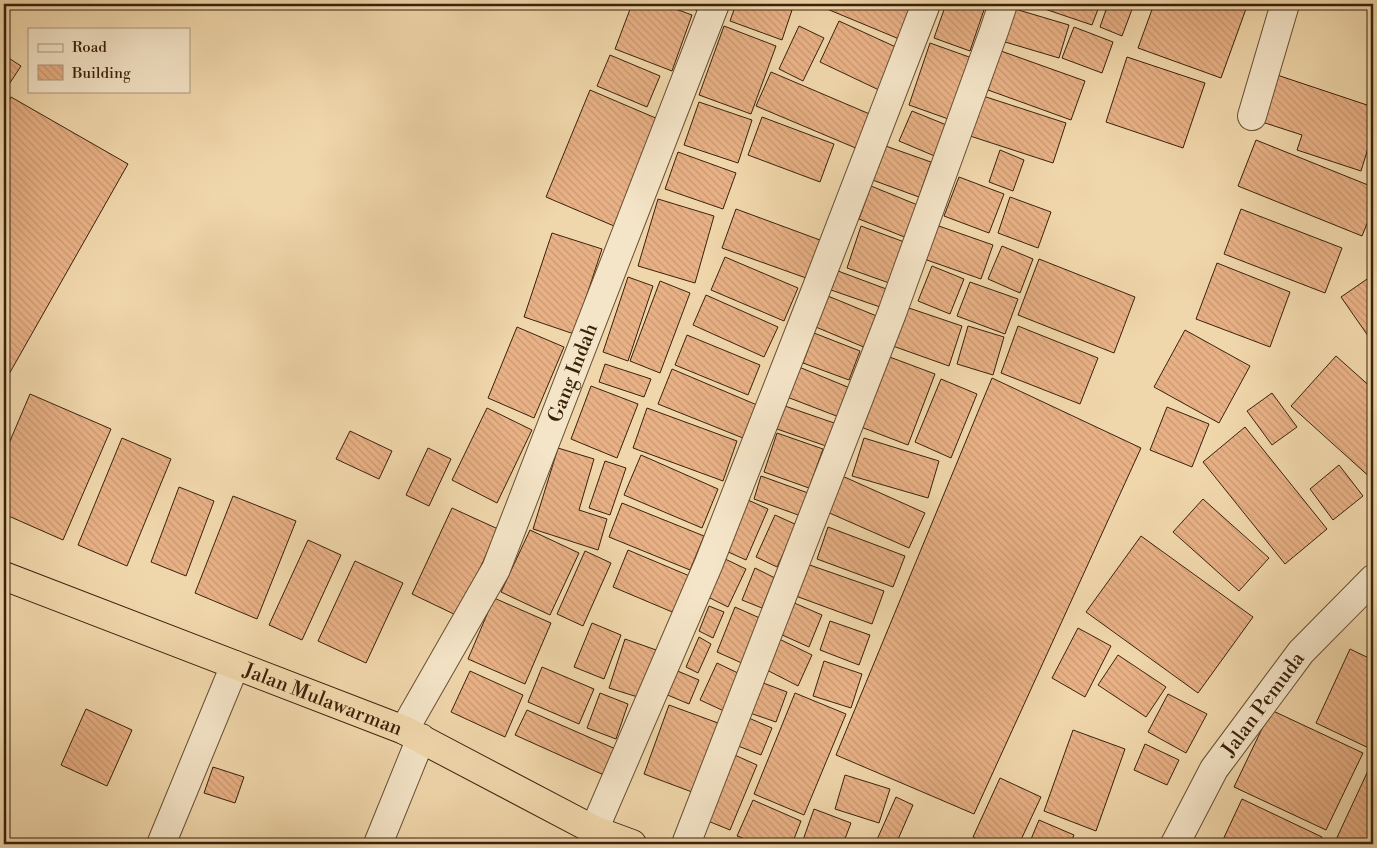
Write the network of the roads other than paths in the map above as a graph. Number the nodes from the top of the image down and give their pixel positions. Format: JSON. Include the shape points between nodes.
{"nodes":[{"id":1,"x":715,"y":4,"type":"edge"},
{"id":2,"x":926,"y":4,"type":"edge"},
{"id":3,"x":1003,"y":4,"type":"edge"},
{"id":4,"x":1285,"y":4,"type":"edge"},
{"id":5,"x":1252,"y":116,"type":"dead end"},
{"id":6,"x":1373,"y":579,"type":"edge"},
{"id":7,"x":5,"y":580,"type":"edge"},
{"id":8,"x":236,"y":665,"type":"junction"},
{"id":9,"x":412,"y":734,"type":"junction"},
{"id":10,"x":594,"y":830,"type":"junction"},
{"id":11,"x":162,"y":842,"type":"dead end"},
{"id":12,"x":378,"y":844,"type":"edge"},
{"id":13,"x":632,"y":844,"type":"edge"},
{"id":14,"x":686,"y":844,"type":"edge"},
{"id":15,"x":1175,"y":844,"type":"edge"}],
"edges":[{"from":1,"to":9,"type":"street","name":"Gang Indah","via":[[496,569]]},
{"from":2,"to":10,"type":"street","via":[[709,563]]},
{"from":3,"to":14,"type":"street","via":[[888,322]]},
{"from":4,"to":5,"type":"street"},
{"from":6,"to":15,"type":"street","name":"Jalan Pemuda","via":[[1301,652],[1214,769]]},
{"from":7,"to":8,"type":"highway","name":"Jalan Mulawarman"},
{"from":8,"to":9,"type":"highway","name":"Jalan Mulawarman"},
{"from":8,"to":11,"type":"street"},
{"from":9,"to":10,"type":"highway","name":"Jalan Mulawarman"},
{"from":9,"to":12,"type":"street","name":"Gang Indah"},
{"from":10,"to":13,"type":"highway","name":"Jalan Mulawarman"}]}
